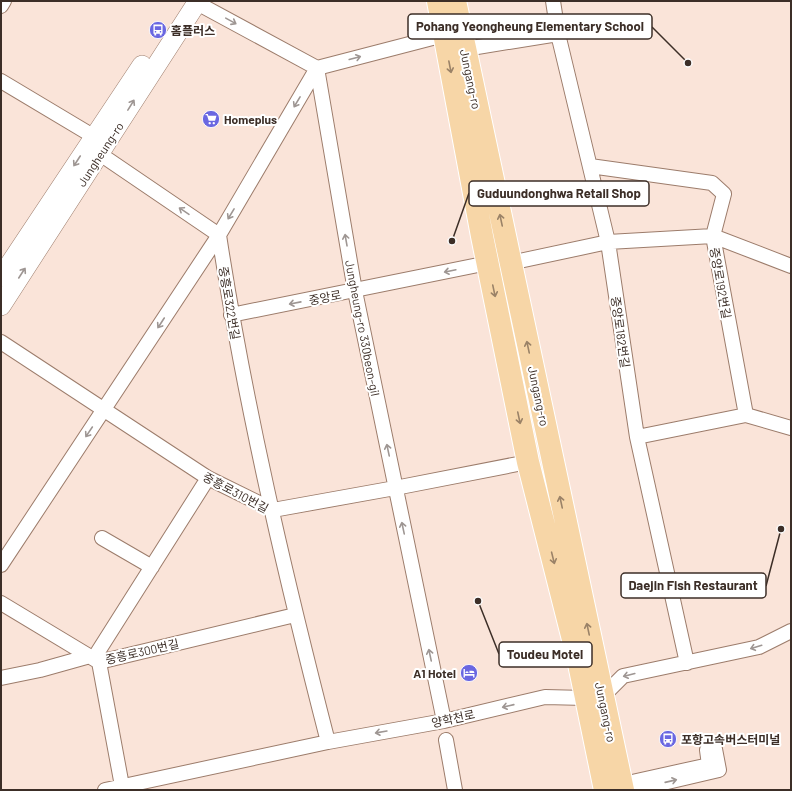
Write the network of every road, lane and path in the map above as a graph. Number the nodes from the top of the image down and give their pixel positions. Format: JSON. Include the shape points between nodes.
{"nodes":[{"id":1,"x":4,"y":1,"type":"edge"},
{"id":2,"x":438,"y":1,"type":"edge"},
{"id":3,"x":455,"y":1,"type":"edge"},
{"id":4,"x":553,"y":1,"type":"edge"},
{"id":5,"x":193,"y":2,"type":"edge"},
{"id":6,"x":1,"y":6,"type":"edge"},
{"id":7,"x":558,"y":34,"type":"junction"},
{"id":8,"x":444,"y":35,"type":"junction"},
{"id":9,"x":465,"y":50,"type":"junction"},
{"id":10,"x":317,"y":68,"type":"junction"},
{"id":11,"x":1,"y":81,"type":"edge"},
{"id":12,"x":93,"y":136,"type":"junction"},
{"id":13,"x":100,"y":154,"type":"junction"},
{"id":14,"x":590,"y":166,"type":"junction"},
{"id":15,"x":219,"y":235,"type":"junction"},
{"id":16,"x":713,"y":236,"type":"junction"},
{"id":17,"x":608,"y":242,"type":"junction"},
{"id":18,"x":488,"y":263,"type":"junction"},
{"id":19,"x":510,"y":263,"type":"junction"},
{"id":20,"x":791,"y":266,"type":"edge"},
{"id":21,"x":1,"y":277,"type":"edge"},
{"id":22,"x":355,"y":291,"type":"junction"},
{"id":23,"x":1,"y":306,"type":"edge"},
{"id":24,"x":231,"y":315,"type":"junction"},
{"id":25,"x":1,"y":342,"type":"edge"},
{"id":26,"x":104,"y":409,"type":"junction"},
{"id":27,"x":746,"y":415,"type":"junction"},
{"id":28,"x":791,"y":428,"type":"edge"},
{"id":29,"x":637,"y":437,"type":"junction"},
{"id":30,"x":528,"y":462,"type":"junction"},
{"id":31,"x":208,"y":478,"type":"junction"},
{"id":32,"x":395,"y":488,"type":"junction"},
{"id":33,"x":273,"y":510,"type":"junction"},
{"id":34,"x":102,"y":538,"type":"dead end"},
{"id":35,"x":1,"y":565,"type":"edge"},
{"id":36,"x":152,"y":567,"type":"junction"},
{"id":37,"x":1,"y":603,"type":"edge"},
{"id":38,"x":295,"y":615,"type":"junction"},
{"id":39,"x":791,"y":631,"type":"edge"},
{"id":40,"x":94,"y":659,"type":"junction"},
{"id":41,"x":687,"y":663,"type":"junction"},
{"id":42,"x":1,"y":678,"type":"edge"},
{"id":43,"x":594,"y":697,"type":"junction"},
{"id":44,"x":444,"y":721,"type":"junction"},
{"id":45,"x":446,"y":740,"type":"dead end"},
{"id":46,"x":328,"y":742,"type":"junction"},
{"id":47,"x":122,"y":786,"type":"junction"},
{"id":48,"x":618,"y":789,"type":"edge"},
{"id":49,"x":104,"y":790,"type":"edge"},
{"id":50,"x":455,"y":790,"type":"edge"}],
"edges":[{"from":1,"to":6,"type":"street"},
{"from":2,"to":8,"type":"main road","name":"Jungang-ro"},
{"from":3,"to":9,"type":"main road","name":"Jungang-ro"},
{"from":4,"to":7,"type":"street","name":"중앙로182번길"},
{"from":5,"to":10,"type":"street","one_way":true},
{"from":5,"to":12,"type":"main road","name":"Jungheung-ro"},
{"from":13,"to":5,"type":"main road","name":"Jungheung-ro","one_way":true},
{"from":7,"to":9,"type":"street"},
{"from":7,"to":14,"type":"street","name":"중앙로182번길"},
{"from":10,"to":8,"type":"street","one_way":true},
{"from":8,"to":18,"type":"main road","name":"Jungang-ro","one_way":true},
{"from":19,"to":9,"type":"main road","name":"Jungang-ro","one_way":true},
{"from":10,"to":15,"type":"street","one_way":true},
{"from":22,"to":10,"type":"street","name":"Jungheung-ro 330beon-gil","one_way":true},
{"from":11,"to":12,"type":"street"},
{"from":12,"to":21,"type":"main road","name":"Jungheung-ro","one_way":true},
{"from":15,"to":13,"type":"street","one_way":true},
{"from":23,"to":13,"type":"main road","name":"Jungheung-ro","one_way":true},
{"from":14,"to":16,"type":"street","name":"중앙로192번길","via":[[712,183],[724,194]]},
{"from":14,"to":17,"type":"street","name":"중앙로182번길"},
{"from":15,"to":24,"type":"street","name":"중흥로322번길"},
{"from":15,"to":26,"type":"street","one_way":true},
{"from":16,"to":17,"type":"street"},
{"from":16,"to":20,"type":"street"},
{"from":16,"to":27,"type":"street","name":"중앙로192번길"},
{"from":17,"to":19,"type":"street"},
{"from":17,"to":29,"type":"street","name":"중앙로182번길"},
{"from":18,"to":22,"type":"street","name":"중앙로","one_way":true},
{"from":18,"to":30,"type":"main road","name":"Jungang-ro","one_way":true},
{"from":43,"to":19,"type":"main road","name":"Jungang-ro","one_way":true},
{"from":22,"to":24,"type":"street","name":"중앙로","one_way":true},
{"from":32,"to":22,"type":"street","name":"Jungheung-ro 330beon-gil","one_way":true},
{"from":24,"to":33,"type":"street","name":"중흥로322번길"},
{"from":25,"to":26,"type":"street","name":"중흥로310번길"},
{"from":26,"to":31,"type":"street","name":"중흥로310번길"},
{"from":26,"to":35,"type":"street","one_way":true},
{"from":27,"to":28,"type":"street"},
{"from":27,"to":29,"type":"street"},
{"from":29,"to":41,"type":"street","name":"중앙로182번길"},
{"from":30,"to":32,"type":"street"},
{"from":30,"to":43,"type":"main road","name":"Jungang-ro","one_way":true,"via":[[578,659]]},
{"from":31,"to":33,"type":"street","name":"중흥로310번길"},
{"from":31,"to":36,"type":"street"},
{"from":32,"to":33,"type":"street"},
{"from":44,"to":32,"type":"street","name":"Jungheung-ro 330beon-gil","one_way":true},
{"from":33,"to":38,"type":"street","name":"중흥로310번길"},
{"from":34,"to":36,"type":"street"},
{"from":36,"to":40,"type":"street"},
{"from":37,"to":40,"type":"street","name":"중흥로300번길"},
{"from":38,"to":40,"type":"street","name":"중흥로300번길"},
{"from":38,"to":46,"type":"street","name":"중흥로310번길"},
{"from":39,"to":41,"type":"street","one_way":true,"via":[[759,647]]},
{"from":40,"to":42,"type":"street"},
{"from":40,"to":47,"type":"street"},
{"from":41,"to":43,"type":"street","one_way":true,"via":[[623,676]]},
{"from":43,"to":44,"type":"street","name":"양학천로","one_way":true,"via":[[545,697]]},
{"from":43,"to":48,"type":"main road","name":"Jungang-ro"},
{"from":44,"to":46,"type":"street","name":"양학천로","one_way":true},
{"from":45,"to":50,"type":"street"},
{"from":46,"to":47,"type":"street","name":"양학천로"},
{"from":47,"to":49,"type":"street","name":"양학천로"},
{"from":48,"to":48,"type":"street","one_way":true,"via":[[719,770],[715,749],[706,750],[709,766]]}]}
